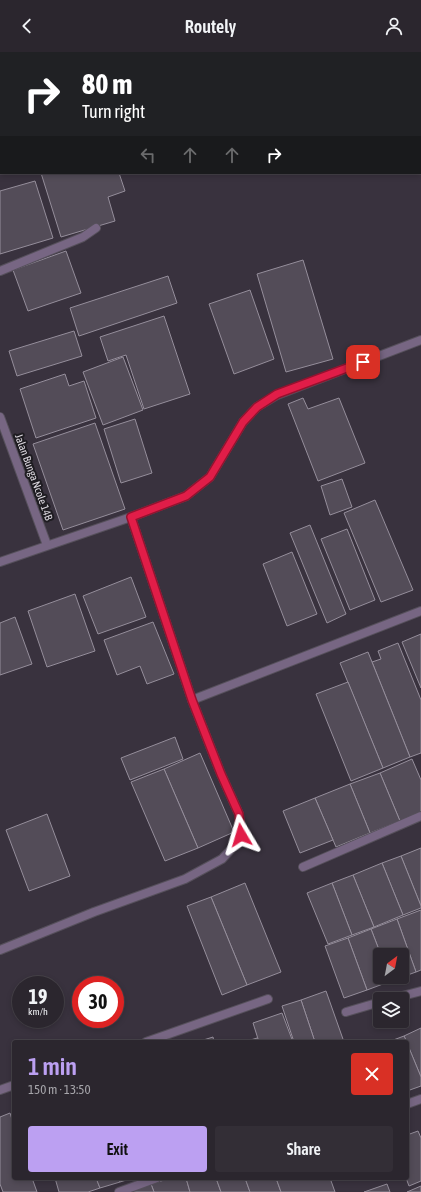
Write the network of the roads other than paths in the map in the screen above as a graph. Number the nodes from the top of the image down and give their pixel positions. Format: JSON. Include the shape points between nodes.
{"nodes":[{"id":1,"x":96,"y":228,"type":"dead end"},
{"id":2,"x":0,"y":271,"type":"edge"},
{"id":3,"x":421,"y":340,"type":"edge"},
{"id":4,"x":0,"y":417,"type":"edge"},
{"id":5,"x":131,"y":517,"type":"junction"},
{"id":6,"x":47,"y":545,"type":"junction"},
{"id":7,"x":0,"y":562,"type":"edge"},
{"id":8,"x":421,"y":611,"type":"edge"},
{"id":9,"x":192,"y":700,"type":"junction"},
{"id":10,"x":421,"y":816,"type":"edge"},
{"id":11,"x":303,"y":867,"type":"dead end"},
{"id":12,"x":0,"y":950,"type":"edge"},
{"id":13,"x":421,"y":990,"type":"edge"},
{"id":14,"x":409,"y":994,"type":"edge"},
{"id":15,"x":268,"y":999,"type":"dead end"},
{"id":16,"x":373,"y":1004,"type":"edge"},
{"id":17,"x":346,"y":1012,"type":"dead end"},
{"id":18,"x":152,"y":1040,"type":"edge"},
{"id":19,"x":12,"y":1087,"type":"edge"},
{"id":20,"x":0,"y":1090,"type":"edge"},
{"id":21,"x":421,"y":1099,"type":"edge"},
{"id":22,"x":409,"y":1103,"type":"edge"},
{"id":23,"x":152,"y":1180,"type":"edge"},
{"id":24,"x":119,"y":1192,"type":"edge"}],
"edges":[{"from":1,"to":2,"type":"street","via":[[83,237]]},
{"from":3,"to":5,"type":"street","via":[[277,394],[257,407],[243,422],[210,477],[186,496]]},
{"from":4,"to":6,"type":"street","name":"Jalan Bunga Ncole 14B"},
{"from":5,"to":6,"type":"street"},
{"from":5,"to":9,"type":"street"},
{"from":6,"to":7,"type":"street"},
{"from":8,"to":9,"type":"street"},
{"from":9,"to":12,"type":"street","via":[[239,814],[241,835],[236,844],[222,859],[185,880],[94,912]]},
{"from":10,"to":11,"type":"street"},
{"from":13,"to":14,"type":"street"},
{"from":15,"to":18,"type":"street"},
{"from":16,"to":17,"type":"street"},
{"from":19,"to":20,"type":"street"},
{"from":21,"to":22,"type":"street"},
{"from":23,"to":24,"type":"street"}]}
